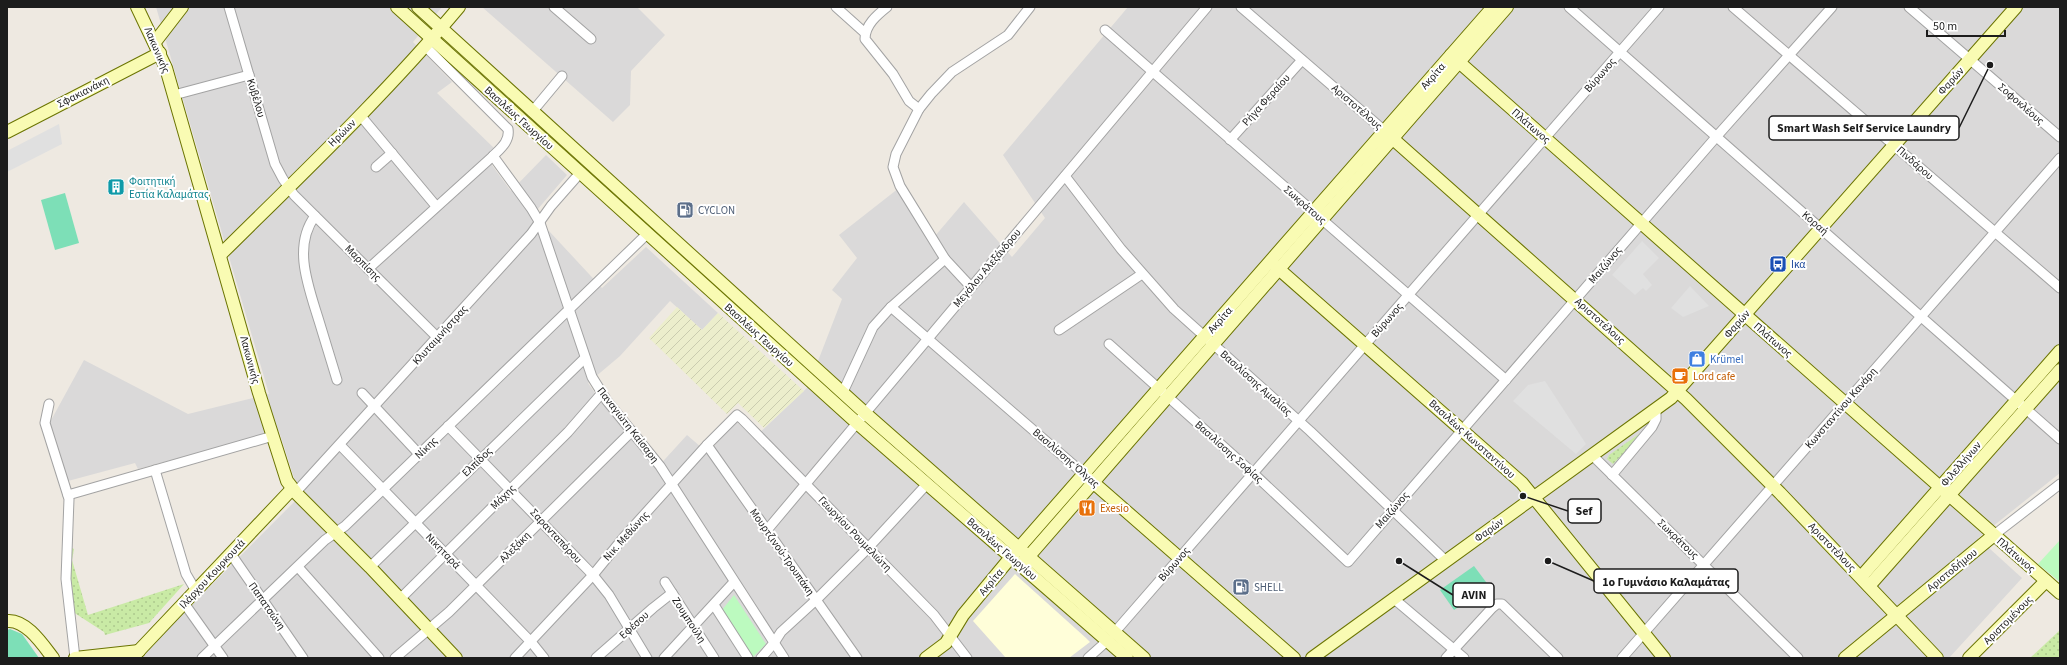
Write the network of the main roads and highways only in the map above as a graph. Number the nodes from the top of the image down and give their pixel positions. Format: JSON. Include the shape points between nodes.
{"nodes":[{"id":1,"x":137,"y":7,"type":"edge"},
{"id":2,"x":182,"y":7,"type":"edge"},
{"id":3,"x":396,"y":7,"type":"edge"},
{"id":4,"x":418,"y":7,"type":"edge"},
{"id":5,"x":458,"y":7,"type":"edge"},
{"id":6,"x":1493,"y":7,"type":"edge"},
{"id":7,"x":1507,"y":7,"type":"edge"},
{"id":8,"x":2016,"y":7,"type":"edge"},
{"id":9,"x":441,"y":28,"type":"junction"},
{"id":10,"x":428,"y":43,"type":"junction"},
{"id":11,"x":157,"y":48,"type":"junction"},
{"id":12,"x":1455,"y":59,"type":"junction"},
{"id":13,"x":7,"y":132,"type":"edge"},
{"id":14,"x":1388,"y":135,"type":"junction"},
{"id":15,"x":220,"y":255,"type":"junction"},
{"id":16,"x":1274,"y":265,"type":"junction"},
{"id":17,"x":1745,"y":315,"type":"junction"},
{"id":18,"x":2060,"y":351,"type":"edge"},
{"id":19,"x":2060,"y":370,"type":"edge"},
{"id":20,"x":1678,"y":392,"type":"junction"},
{"id":21,"x":2022,"y":404,"type":"junction"},
{"id":22,"x":1089,"y":478,"type":"junction"},
{"id":23,"x":294,"y":491,"type":"junction"},
{"id":24,"x":1945,"y":491,"type":"junction"},
{"id":25,"x":1534,"y":498,"type":"junction"},
{"id":26,"x":1994,"y":535,"type":"junction"},
{"id":27,"x":1020,"y":557,"type":"junction"},
{"id":28,"x":1865,"y":581,"type":"junction"},
{"id":29,"x":2046,"y":581,"type":"junction"},
{"id":30,"x":2060,"y":593,"type":"edge"},
{"id":31,"x":1896,"y":615,"type":"junction"},
{"id":32,"x":8,"y":621,"type":"edge"},
{"id":33,"x":1110,"y":636,"type":"junction"},
{"id":34,"x":136,"y":654,"type":"edge"},
{"id":35,"x":53,"y":658,"type":"edge"},
{"id":36,"x":75,"y":658,"type":"edge"},
{"id":37,"x":456,"y":658,"type":"edge"},
{"id":38,"x":926,"y":658,"type":"edge"},
{"id":39,"x":1127,"y":658,"type":"edge"},
{"id":40,"x":1144,"y":658,"type":"edge"},
{"id":41,"x":1294,"y":658,"type":"edge"},
{"id":42,"x":1312,"y":658,"type":"edge"},
{"id":43,"x":1664,"y":658,"type":"edge"},
{"id":44,"x":1845,"y":658,"type":"edge"},
{"id":45,"x":1937,"y":658,"type":"edge"},
{"id":46,"x":1969,"y":658,"type":"edge"}],
"edges":[{"from":1,"to":11,"type":"main road","name":"Λακωνικής"},
{"from":2,"to":11,"type":"main road"},
{"from":3,"to":10,"type":"main road","name":"Βασιλέως Γεωργίου"},
{"from":4,"to":9,"type":"main road","name":"Βασιλέως Γεωργίου"},
{"from":5,"to":9,"type":"main road","name":"Ηρώων"},
{"from":6,"to":12,"type":"main road","name":"Ακρίτα"},
{"from":7,"to":12,"type":"main road","name":"Ακρίτα"},
{"from":8,"to":17,"type":"main road","name":"Φαρών"},
{"from":9,"to":10,"type":"main road","name":"Ηρώων"},
{"from":9,"to":27,"type":"main road","name":"Βασιλέως Γεωργίου","via":[[843,392]]},
{"from":10,"to":15,"type":"main road","name":"Ηρώων"},
{"from":10,"to":27,"type":"main road","name":"Βασιλέως Γεωργίου","via":[[580,173],[927,484]]},
{"from":11,"to":13,"type":"main road","name":"Σφακιανάκη"},
{"from":11,"to":15,"type":"main road","name":"Λακωνικής","via":[[174,95]]},
{"from":12,"to":14,"type":"main road","name":"Ακρίτα"},
{"from":12,"to":17,"type":"main road","name":"Πλάτωνος"},
{"from":14,"to":16,"type":"main road","name":"Ακρίτα"},
{"from":14,"to":20,"type":"main road","name":"Αριστοτέλους"},
{"from":15,"to":23,"type":"main road","name":"Λακωνικής","via":[[287,481]]},
{"from":16,"to":22,"type":"main road","name":"Ακρίτα"},
{"from":16,"to":25,"type":"main road","name":"Βασιλέως Κωνσταντίνου","via":[[1519,480]]},
{"from":17,"to":20,"type":"main road","name":"Φαρών"},
{"from":17,"to":24,"type":"main road","name":"Πλάτωνος"},
{"from":18,"to":21,"type":"main road","name":"Φιλελλήνων"},
{"from":19,"to":21,"type":"main road","name":"Φιλελλήνων"},
{"from":20,"to":25,"type":"main road","name":"Φαρών","via":[[1656,411]]},
{"from":20,"to":28,"type":"main road","name":"Αριστοτέλους"},
{"from":21,"to":24,"type":"main road","name":"Φιλελλήνων"},
{"from":22,"to":27,"type":"main road","name":"Ακρίτα"},
{"from":22,"to":41,"type":"main road","name":"Βασιλίσσης Όλγας"},
{"from":23,"to":34,"type":"main road","name":"Ιλάρχου Κουρκουτά"},
{"from":23,"to":37,"type":"main road","name":"Λακωνικής","via":[[401,598]]},
{"from":24,"to":26,"type":"main road","name":"Πλάτωνος"},
{"from":24,"to":28,"type":"main road","name":"Φιλελλήνων"},
{"from":25,"to":42,"type":"main road","name":"Φαρών"},
{"from":25,"to":43,"type":"main road","name":"Βασιλέως Κωνσταντίνου"},
{"from":26,"to":29,"type":"main road","name":"Πλάτωνος"},
{"from":26,"to":31,"type":"main road","name":"Αριστοδήμου"},
{"from":27,"to":33,"type":"main road","name":"Βασιλέως Γεωργίου"},
{"from":27,"to":38,"type":"main road","name":"Ακρίτα","via":[[963,614],[943,646]]},
{"from":28,"to":31,"type":"main road","name":"Αριστοτέλους"},
{"from":29,"to":30,"type":"main road","name":"Πλάτωνος"},
{"from":29,"to":46,"type":"main road","name":"Αριστομένους"},
{"from":31,"to":44,"type":"main road","name":"Αριστοδήμου"},
{"from":31,"to":45,"type":"main road","name":"Αριστοτέλους"},
{"from":32,"to":35,"type":"main road","via":[[19,624],[29,631]]},
{"from":33,"to":39,"type":"main road","name":"Βασιλέως Γεωργίου"},
{"from":33,"to":40,"type":"main road","name":"Βασιλέως Γεωργίου"},
{"from":34,"to":36,"type":"main road"}]}
